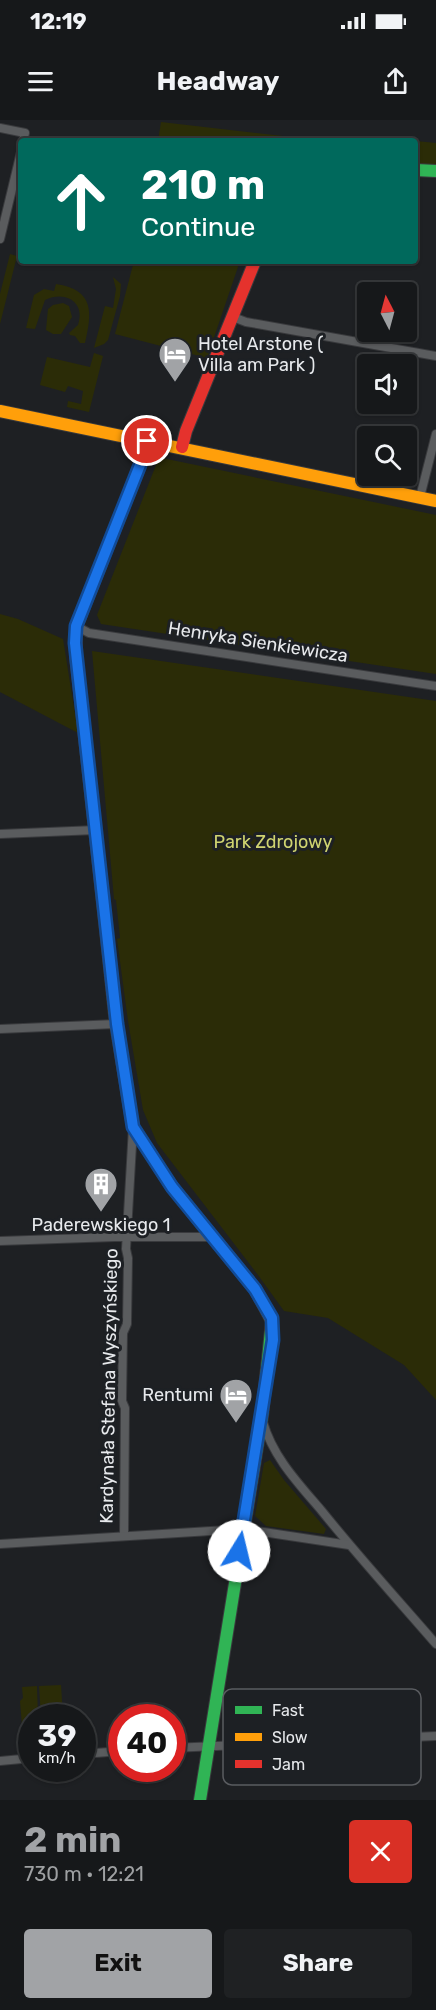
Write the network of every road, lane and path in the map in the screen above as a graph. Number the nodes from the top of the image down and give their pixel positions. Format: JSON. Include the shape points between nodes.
{"nodes":[{"id":1,"x":0,"y":128,"type":"edge"},
{"id":2,"x":24,"y":138,"type":"edge"},
{"id":3,"x":18,"y":164,"type":"edge"},
{"id":4,"x":418,"y":170,"type":"edge"},
{"id":5,"x":436,"y":171,"type":"edge"},
{"id":6,"x":0,"y":239,"type":"edge"},
{"id":7,"x":254,"y":264,"type":"edge"},
{"id":8,"x":233,"y":317,"type":"junction"},
{"id":9,"x":436,"y":356,"type":"edge"},
{"id":10,"x":0,"y":411,"type":"edge"},
{"id":11,"x":436,"y":434,"type":"edge"},
{"id":12,"x":147,"y":441,"type":"junction"},
{"id":13,"x":182,"y":447,"type":"junction"},
{"id":14,"x":420,"y":497,"type":"junction"},
{"id":15,"x":436,"y":501,"type":"edge"},
{"id":16,"x":76,"y":626,"type":"junction"},
{"id":17,"x":436,"y":686,"type":"edge"},
{"id":18,"x":96,"y":830,"type":"junction"},
{"id":19,"x":0,"y":834,"type":"edge"},
{"id":20,"x":117,"y":1024,"type":"junction"},
{"id":21,"x":0,"y":1029,"type":"edge"},
{"id":22,"x":133,"y":1127,"type":"junction"},
{"id":23,"x":127,"y":1237,"type":"junction"},
{"id":24,"x":212,"y":1237,"type":"junction"},
{"id":25,"x":0,"y":1241,"type":"edge"},
{"id":26,"x":262,"y":1416,"type":"junction"},
{"id":27,"x":243,"y":1529,"type":"junction"},
{"id":28,"x":124,"y":1536,"type":"junction"},
{"id":29,"x":0,"y":1544,"type":"edge"},
{"id":30,"x":349,"y":1545,"type":"junction"},
{"id":31,"x":436,"y":1644,"type":"edge"},
{"id":32,"x":436,"y":1736,"type":"edge"},
{"id":33,"x":421,"y":1737,"type":"edge"},
{"id":34,"x":223,"y":1744,"type":"edge"},
{"id":35,"x":209,"y":1745,"type":"junction"},
{"id":36,"x":186,"y":1747,"type":"edge"},
{"id":37,"x":18,"y":1759,"type":"edge"},
{"id":38,"x":0,"y":1761,"type":"edge"},
{"id":39,"x":200,"y":1800,"type":"edge"}],
"edges":[{"from":1,"to":2,"type":"street","via":[[25,133]]},
{"from":3,"to":6,"type":"street"},
{"from":4,"to":5,"type":"street"},
{"from":7,"to":8,"type":"street"},
{"from":8,"to":9,"type":"street"},
{"from":8,"to":13,"type":"street"},
{"from":10,"to":12,"type":"street"},
{"from":11,"to":14,"type":"street"},
{"from":12,"to":13,"type":"street"},
{"from":12,"to":16,"type":"street"},
{"from":13,"to":14,"type":"street"},
{"from":14,"to":15,"type":"street"},
{"from":16,"to":17,"type":"street","name":"Henryka Sienkiewicza","via":[[89,633]]},
{"from":16,"to":18,"type":"street"},
{"from":18,"to":19,"type":"street"},
{"from":18,"to":20,"type":"street"},
{"from":20,"to":21,"type":"street"},
{"from":20,"to":22,"type":"street"},
{"from":22,"to":23,"type":"street","name":"Kardynała Stefana Wyszyńskiego"},
{"from":22,"to":24,"type":"street","via":[[172,1187]]},
{"from":23,"to":24,"type":"street"},
{"from":23,"to":25,"type":"street"},
{"from":23,"to":28,"type":"street","name":"Kardynała Stefana Wyszyńskiego","via":[[122,1390]]},
{"from":24,"to":26,"type":"street","via":[[255,1289],[272,1318],[273,1340]]},
{"from":26,"to":27,"type":"street"},
{"from":26,"to":30,"type":"street","via":[[279,1459]]},
{"from":27,"to":28,"type":"street"},
{"from":27,"to":30,"type":"street"},
{"from":27,"to":35,"type":"street"},
{"from":28,"to":29,"type":"street"},
{"from":30,"to":31,"type":"street"},
{"from":32,"to":33,"type":"street"},
{"from":34,"to":35,"type":"street"},
{"from":35,"to":36,"type":"street"},
{"from":35,"to":39,"type":"street"},
{"from":37,"to":38,"type":"street"}]}
